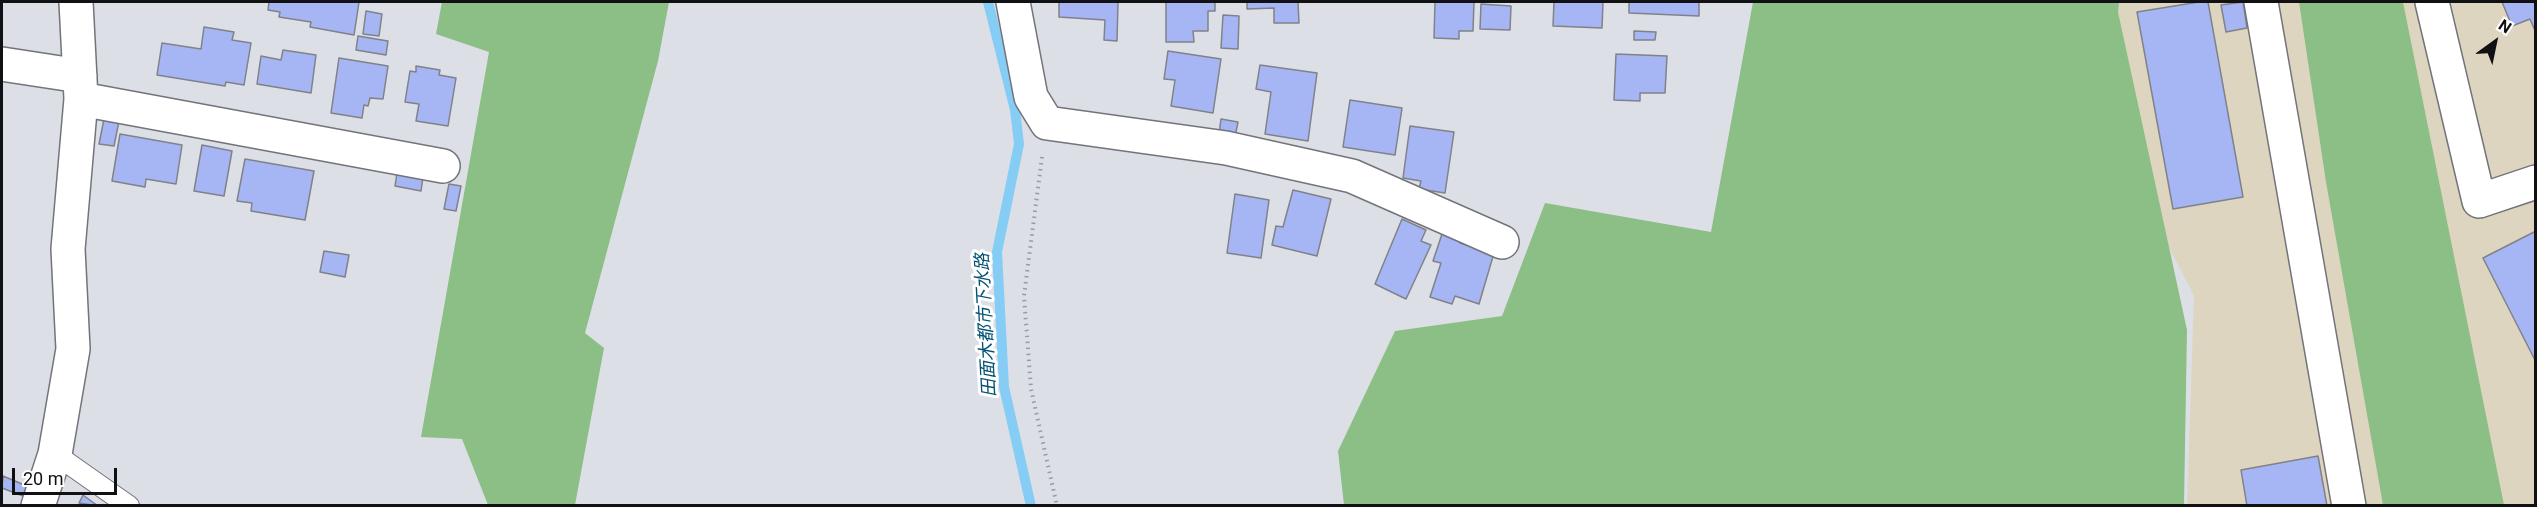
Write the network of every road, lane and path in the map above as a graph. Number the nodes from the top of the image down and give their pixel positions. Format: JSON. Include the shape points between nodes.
{"nodes":[{"id":1,"x":76,"y":2,"type":"edge"},
{"id":2,"x":1013,"y":2,"type":"edge"},
{"id":3,"x":2261,"y":2,"type":"edge"},
{"id":4,"x":2432,"y":2,"type":"edge"},
{"id":5,"x":2,"y":64,"type":"edge"},
{"id":6,"x":80,"y":88,"type":"junction"},
{"id":7,"x":1047,"y":123,"type":"junction"},
{"id":8,"x":443,"y":166,"type":"dead end"},
{"id":9,"x":2535,"y":182,"type":"edge"},
{"id":10,"x":1502,"y":242,"type":"dead end"},
{"id":11,"x":55,"y":454,"type":"junction"},
{"id":12,"x":38,"y":506,"type":"edge"},
{"id":13,"x":129,"y":506,"type":"edge"},
{"id":14,"x":1057,"y":506,"type":"edge"},
{"id":15,"x":2349,"y":506,"type":"edge"}],
"edges":[{"from":1,"to":6,"type":"street"},
{"from":2,"to":7,"type":"street","via":[[1031,98]]},
{"from":3,"to":15,"type":"street"},
{"from":4,"to":9,"type":"street","via":[[2479,201]]},
{"from":5,"to":6,"type":"street"},
{"from":6,"to":8,"type":"street"},
{"from":6,"to":11,"type":"street","via":[[68,249],[73,349]]},
{"from":7,"to":10,"type":"street","via":[[1226,148],[1352,176]]},
{"from":7,"to":14,"type":"path","via":[[1024,296],[1031,389]]},
{"from":11,"to":12,"type":"street"},
{"from":11,"to":13,"type":"lane"}]}
